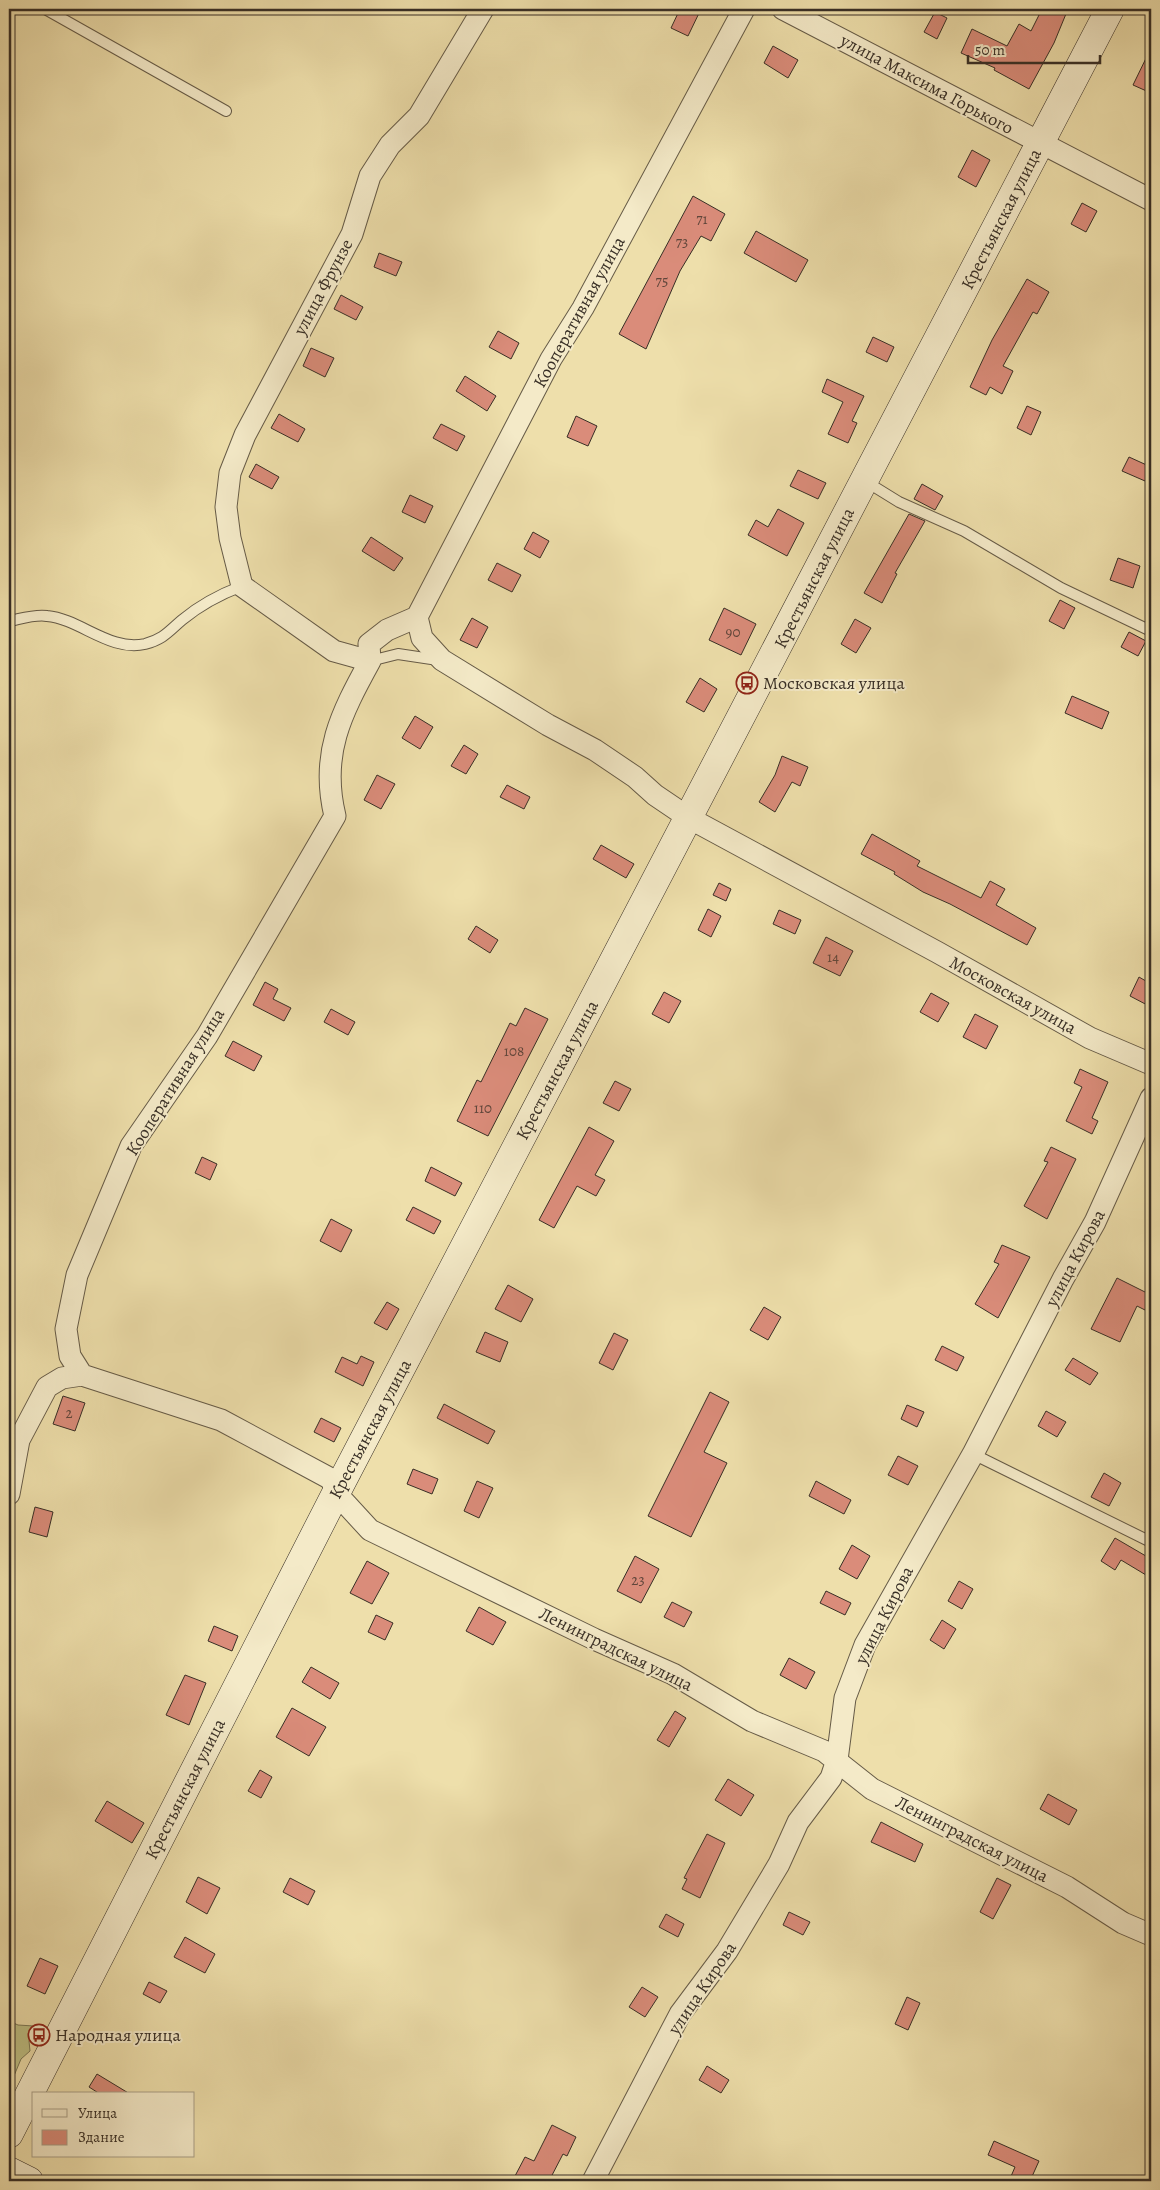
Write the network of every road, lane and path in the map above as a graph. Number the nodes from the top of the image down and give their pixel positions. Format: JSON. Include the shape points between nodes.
{"nodes":[{"id":1,"x":44,"y":9,"type":"edge"},
{"id":2,"x":482,"y":9,"type":"edge"},
{"id":3,"x":744,"y":9,"type":"edge"},
{"id":4,"x":783,"y":9,"type":"edge"},
{"id":5,"x":1110,"y":9,"type":"edge"},
{"id":6,"x":226,"y":111,"type":"dead end"},
{"id":7,"x":1040,"y":143,"type":"junction"},
{"id":8,"x":1151,"y":200,"type":"edge"},
{"id":9,"x":864,"y":481,"type":"junction"},
{"id":10,"x":242,"y":586,"type":"junction"},
{"id":11,"x":417,"y":617,"type":"junction"},
{"id":12,"x":9,"y":621,"type":"edge"},
{"id":13,"x":1151,"y":631,"type":"edge"},
{"id":14,"x":442,"y":660,"type":"junction"},
{"id":15,"x":370,"y":661,"type":"junction"},
{"id":16,"x":689,"y":818,"type":"junction"},
{"id":17,"x":1151,"y":1064,"type":"edge"},
{"id":18,"x":1151,"y":1098,"type":"edge"},
{"id":19,"x":82,"y":1375,"type":"junction"},
{"id":20,"x":973,"y":1454,"type":"junction"},
{"id":21,"x":336,"y":1493,"type":"junction"},
{"id":22,"x":9,"y":1494,"type":"edge"},
{"id":23,"x":1151,"y":1542,"type":"edge"},
{"id":24,"x":837,"y":1760,"type":"junction"},
{"id":25,"x":1151,"y":1935,"type":"edge"},
{"id":26,"x":9,"y":2134,"type":"edge"},
{"id":27,"x":9,"y":2171,"type":"edge"},
{"id":28,"x":29,"y":2181,"type":"edge"},
{"id":29,"x":594,"y":2181,"type":"edge"}],
"edges":[{"from":1,"to":6,"type":"lane"},
{"from":2,"to":10,"type":"street","name":"улица Фрунзе","via":[[419,116],[390,145],[370,176],[352,234],[244,435],[230,473],[226,507]]},
{"from":3,"to":11,"type":"street","name":"Кооперативная улица","via":[[583,308],[551,359]]},
{"from":4,"to":7,"type":"street","name":"улица Максима Горького"},
{"from":5,"to":7,"type":"street","name":"Крестьянская улица"},
{"from":7,"to":8,"type":"street","name":"улица Максима Горького"},
{"from":7,"to":9,"type":"street","name":"Крестьянская улица"},
{"from":9,"to":13,"type":"lane","via":[[899,502],[964,531],[1061,588]]},
{"from":9,"to":16,"type":"street","name":"Крестьянская улица"},
{"from":10,"to":12,"type":"lane","via":[[221,594],[183,619],[167,636],[143,644],[118,644],[86,628],[46,615]]},
{"from":10,"to":15,"type":"street","via":[[334,651]]},
{"from":11,"to":14,"type":"street","name":"Московская улица","via":[[422,638]]},
{"from":11,"to":15,"type":"street","via":[[387,630],[369,644]]},
{"from":14,"to":15,"type":"lane","via":[[398,654]]},
{"from":14,"to":16,"type":"street","name":"Московская улица","via":[[595,750]]},
{"from":15,"to":19,"type":"street","name":"Кооперативная улица","via":[[343,710],[332,745],[329,779],[335,816],[207,1036],[131,1146],[77,1275],[66,1329],[70,1356]]},
{"from":16,"to":17,"type":"street","name":"Московская улица","via":[[1090,1038]]},
{"from":16,"to":21,"type":"street","name":"Крестьянская улица"},
{"from":18,"to":20,"type":"street","name":"улица Кирова","via":[[1095,1222]]},
{"from":19,"to":21,"type":"street","name":"Ленинградская улица","via":[[221,1420],[330,1479]]},
{"from":19,"to":22,"type":"street","via":[[62,1378],[47,1387],[19,1440]]},
{"from":20,"to":23,"type":"lane"},
{"from":20,"to":24,"type":"street","name":"улица Кирова","via":[[865,1645],[845,1698]]},
{"from":21,"to":24,"type":"street","name":"Ленинградская улица","via":[[370,1530],[673,1674],[752,1721],[824,1751]]},
{"from":21,"to":26,"type":"street","name":"Крестьянская улица"},
{"from":24,"to":25,"type":"street","name":"Ленинградская улица","via":[[872,1789],[1067,1887],[1123,1923]]},
{"from":24,"to":29,"type":"street","name":"улица Кирова","via":[[831,1778],[798,1822],[779,1864],[727,1951],[680,2014]]},
{"from":27,"to":28,"type":"street"}]}
